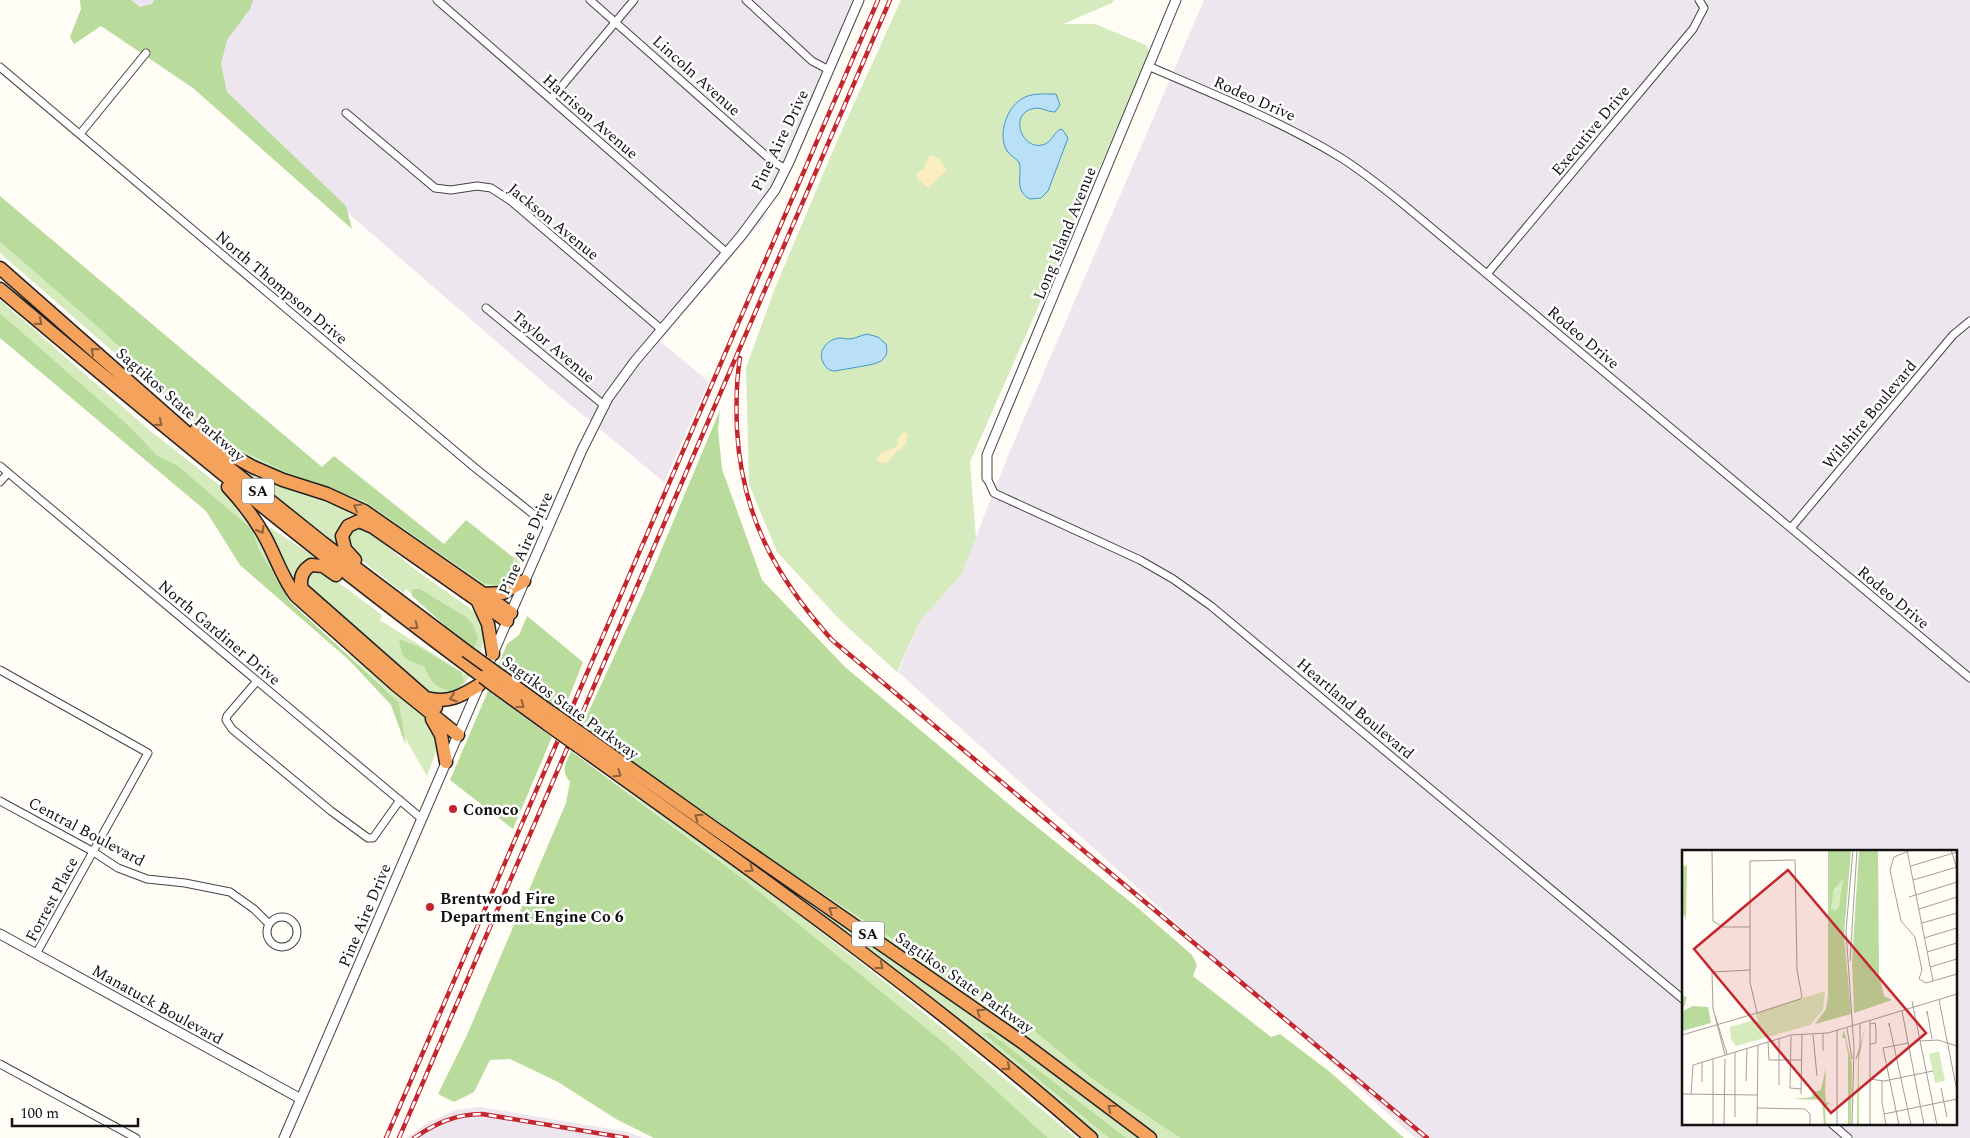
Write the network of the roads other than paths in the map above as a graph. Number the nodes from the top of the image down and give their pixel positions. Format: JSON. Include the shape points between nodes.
{"nodes":[{"id":1,"x":437,"y":0,"type":"edge"},
{"id":2,"x":590,"y":0,"type":"edge"},
{"id":3,"x":634,"y":0,"type":"edge"},
{"id":4,"x":746,"y":0,"type":"edge"},
{"id":5,"x":859,"y":0,"type":"edge"},
{"id":6,"x":1176,"y":0,"type":"edge"},
{"id":7,"x":1699,"y":0,"type":"edge"},
{"id":8,"x":616,"y":22,"type":"junction"},
{"id":9,"x":146,"y":52,"type":"dead end"},
{"id":10,"x":1148,"y":66,"type":"junction"},
{"id":11,"x":0,"y":67,"type":"edge"},
{"id":12,"x":829,"y":70,"type":"junction"},
{"id":13,"x":551,"y":99,"type":"junction"},
{"id":14,"x":346,"y":113,"type":"dead end"},
{"id":15,"x":80,"y":134,"type":"junction"},
{"id":16,"x":786,"y":169,"type":"junction"},
{"id":17,"x":727,"y":253,"type":"junction"},
{"id":18,"x":0,"y":268,"type":"edge"},
{"id":19,"x":1487,"y":274,"type":"junction"},
{"id":20,"x":0,"y":289,"type":"edge"},
{"id":21,"x":486,"y":308,"type":"dead end"},
{"id":22,"x":1970,"y":321,"type":"edge"},
{"id":23,"x":661,"y":329,"type":"junction"},
{"id":24,"x":131,"y":383,"type":"junction"},
{"id":25,"x":604,"y":406,"type":"junction"},
{"id":26,"x":195,"y":453,"type":"junction"},
{"id":27,"x":0,"y":466,"type":"edge"},
{"id":28,"x":8,"y":473,"type":"junction"},
{"id":29,"x":987,"y":478,"type":"joint"},
{"id":30,"x":0,"y":482,"type":"edge"},
{"id":31,"x":548,"y":526,"type":"junction"},
{"id":32,"x":1791,"y":528,"type":"junction"},
{"id":33,"x":524,"y":581,"type":"junction"},
{"id":34,"x":389,"y":593,"type":"junction"},
{"id":35,"x":376,"y":597,"type":"junction"},
{"id":36,"x":480,"y":597,"type":"junction"},
{"id":37,"x":509,"y":617,"type":"junction"},
{"id":38,"x":493,"y":654,"type":"junction"},
{"id":39,"x":463,"y":656,"type":"junction"},
{"id":40,"x":0,"y":670,"type":"edge"},
{"id":41,"x":1970,"y":678,"type":"edge"},
{"id":42,"x":257,"y":681,"type":"junction"},
{"id":43,"x":480,"y":685,"type":"junction"},
{"id":44,"x":419,"y":698,"type":"junction"},
{"id":45,"x":459,"y":732,"type":"junction"},
{"id":46,"x":581,"y":741,"type":"junction"},
{"id":47,"x":446,"y":762,"type":"junction"},
{"id":48,"x":0,"y":800,"type":"edge"},
{"id":49,"x":400,"y":800,"type":"junction"},
{"id":50,"x":421,"y":818,"type":"junction"},
{"id":51,"x":92,"y":851,"type":"junction"},
{"id":52,"x":269,"y":924,"type":"junction"},
{"id":53,"x":0,"y":934,"type":"edge"},
{"id":54,"x":36,"y":954,"type":"junction"},
{"id":55,"x":1682,"y":998,"type":"edge"},
{"id":56,"x":0,"y":1064,"type":"edge"},
{"id":57,"x":301,"y":1099,"type":"junction"},
{"id":58,"x":1834,"y":1126,"type":"edge"},
{"id":59,"x":136,"y":1138,"type":"edge"},
{"id":60,"x":284,"y":1138,"type":"edge"},
{"id":61,"x":1091,"y":1138,"type":"edge"},
{"id":62,"x":1150,"y":1138,"type":"edge"},
{"id":63,"x":1848,"y":1138,"type":"edge"}],
"edges":[{"from":1,"to":13,"type":"street","name":"Harrison Avenue"},
{"from":2,"to":8,"type":"street","name":"Lincoln Avenue"},
{"from":3,"to":8,"type":"street"},
{"from":4,"to":12,"type":"street","via":[[812,61]]},
{"from":5,"to":12,"type":"street","name":"Pine Aire Drive"},
{"from":6,"to":10,"type":"street","name":"Long Island Avenue"},
{"from":7,"to":19,"type":"street","name":"Executive Drive","via":[[1704,8],[1693,29]]},
{"from":8,"to":13,"type":"street"},
{"from":8,"to":16,"type":"street","name":"Lincoln Avenue"},
{"from":9,"to":15,"type":"street"},
{"from":10,"to":19,"type":"street","name":"Rodeo Drive","via":[[1276,122],[1340,157]]},
{"from":10,"to":29,"type":"street","name":"Long Island Avenue","via":[[987,455]]},
{"from":11,"to":15,"type":"street","name":"North Thompson Drive"},
{"from":12,"to":16,"type":"street","name":"Pine Aire Drive"},
{"from":13,"to":17,"type":"street","name":"Harrison Avenue"},
{"from":14,"to":23,"type":"street","name":"Jackson Avenue","via":[[434,188],[491,188],[511,201]]},
{"from":15,"to":31,"type":"street","name":"North Thompson Drive"},
{"from":16,"to":17,"type":"street","name":"Pine Aire Drive","via":[[770,198]]},
{"from":17,"to":23,"type":"street","name":"Pine Aire Drive"},
{"from":24,"to":18,"type":"highway","name":"Sagtikos State Parkway","number":"SA","one_way":true},
{"from":19,"to":32,"type":"street","name":"Rodeo Drive"},
{"from":20,"to":26,"type":"highway","name":"Sagtikos State Parkway","number":"SA","one_way":true},
{"from":21,"to":25,"type":"street","name":"Taylor Avenue"},
{"from":22,"to":32,"type":"street","name":"Wilshire Boulevard","via":[[1953,335]]},
{"from":23,"to":25,"type":"street","name":"Pine Aire Drive","via":[[629,368]]},
{"from":24,"to":34,"type":"highway","name":"Sagtikos State Parkway","number":"SA","via":[[203,447]]},
{"from":36,"to":24,"type":"highway","one_way":true,"via":[[375,518],[352,504],[268,474],[226,452]]},
{"from":25,"to":31,"type":"street","name":"Pine Aire Drive"},
{"from":26,"to":35,"type":"highway","name":"Sagtikos State Parkway","number":"SA"},
{"from":26,"to":44,"type":"highway","one_way":true,"via":[[254,518],[285,581],[296,596]]},
{"from":27,"to":28,"type":"street","name":"North Gardiner Drive"},
{"from":28,"to":30,"type":"street"},
{"from":28,"to":42,"type":"street","name":"North Gardiner Drive"},
{"from":29,"to":55,"type":"street","name":"Heartland Boulevard","via":[[994,493],[1140,560],[1211,606]]},
{"from":31,"to":33,"type":"street","name":"Pine Aire Drive"},
{"from":32,"to":41,"type":"street","name":"Rodeo Drive"},
{"from":33,"to":36,"type":"highway","via":[[503,593]]},
{"from":33,"to":37,"type":"street","name":"Pine Aire Drive"},
{"from":34,"to":36,"type":"highway","via":[[343,545],[343,532],[352,523],[363,522],[373,527]]},
{"from":34,"to":39,"type":"highway","name":"Sagtikos State Parkway","number":"SA"},
{"from":35,"to":39,"type":"highway","name":"Sagtikos State Parkway","number":"SA","one_way":true},
{"from":35,"to":44,"type":"highway","via":[[315,564],[308,567],[300,578],[302,589]]},
{"from":36,"to":37,"type":"highway"},
{"from":36,"to":38,"type":"highway"},
{"from":37,"to":38,"type":"street","name":"Pine Aire Drive"},
{"from":38,"to":43,"type":"street","name":"Pine Aire Drive"},
{"from":39,"to":46,"type":"highway","name":"Sagtikos State Parkway","number":"SA","bridge":true},
{"from":40,"to":51,"type":"street","name":"Forrest Place","via":[[148,753]]},
{"from":42,"to":49,"type":"street","name":"North Gardiner Drive"},
{"from":42,"to":49,"type":"street","via":[[227,716],[228,724],[240,736],[368,838],[374,838]]},
{"from":43,"to":44,"type":"highway","one_way":true,"via":[[449,700]]},
{"from":43,"to":45,"type":"street","name":"Pine Aire Drive"},
{"from":44,"to":45,"type":"highway"},
{"from":44,"to":47,"type":"highway","via":[[439,729]]},
{"from":45,"to":47,"type":"street","name":"Pine Aire Drive"},
{"from":46,"to":61,"type":"highway","name":"Sagtikos State Parkway","number":"SA","one_way":true,"via":[[837,933],[996,1058]]},
{"from":62,"to":46,"type":"highway","name":"Sagtikos State Parkway","number":"SA","one_way":true,"via":[[1022,1042],[714,828]]},
{"from":47,"to":50,"type":"street","name":"Pine Aire Drive"},
{"from":48,"to":51,"type":"street","name":"Central Boulevard"},
{"from":49,"to":50,"type":"street","name":"North Gardiner Drive"},
{"from":50,"to":57,"type":"street","name":"Pine Aire Drive"},
{"from":51,"to":52,"type":"street","name":"Central Boulevard","via":[[118,868],[147,879],[230,892]]},
{"from":51,"to":54,"type":"street","name":"Forrest Place"},
{"from":52,"to":52,"type":"street","name":"Central Boulevard","via":[[267,931],[272,943],[284,946],[295,939],[296,926],[287,917],[274,919]]},
{"from":53,"to":54,"type":"street","name":"Manatuck Boulevard"},
{"from":54,"to":57,"type":"street","name":"Manatuck Boulevard"},
{"from":56,"to":59,"type":"street"},
{"from":57,"to":60,"type":"street","name":"Pine Aire Drive"},
{"from":58,"to":63,"type":"street"}]}
